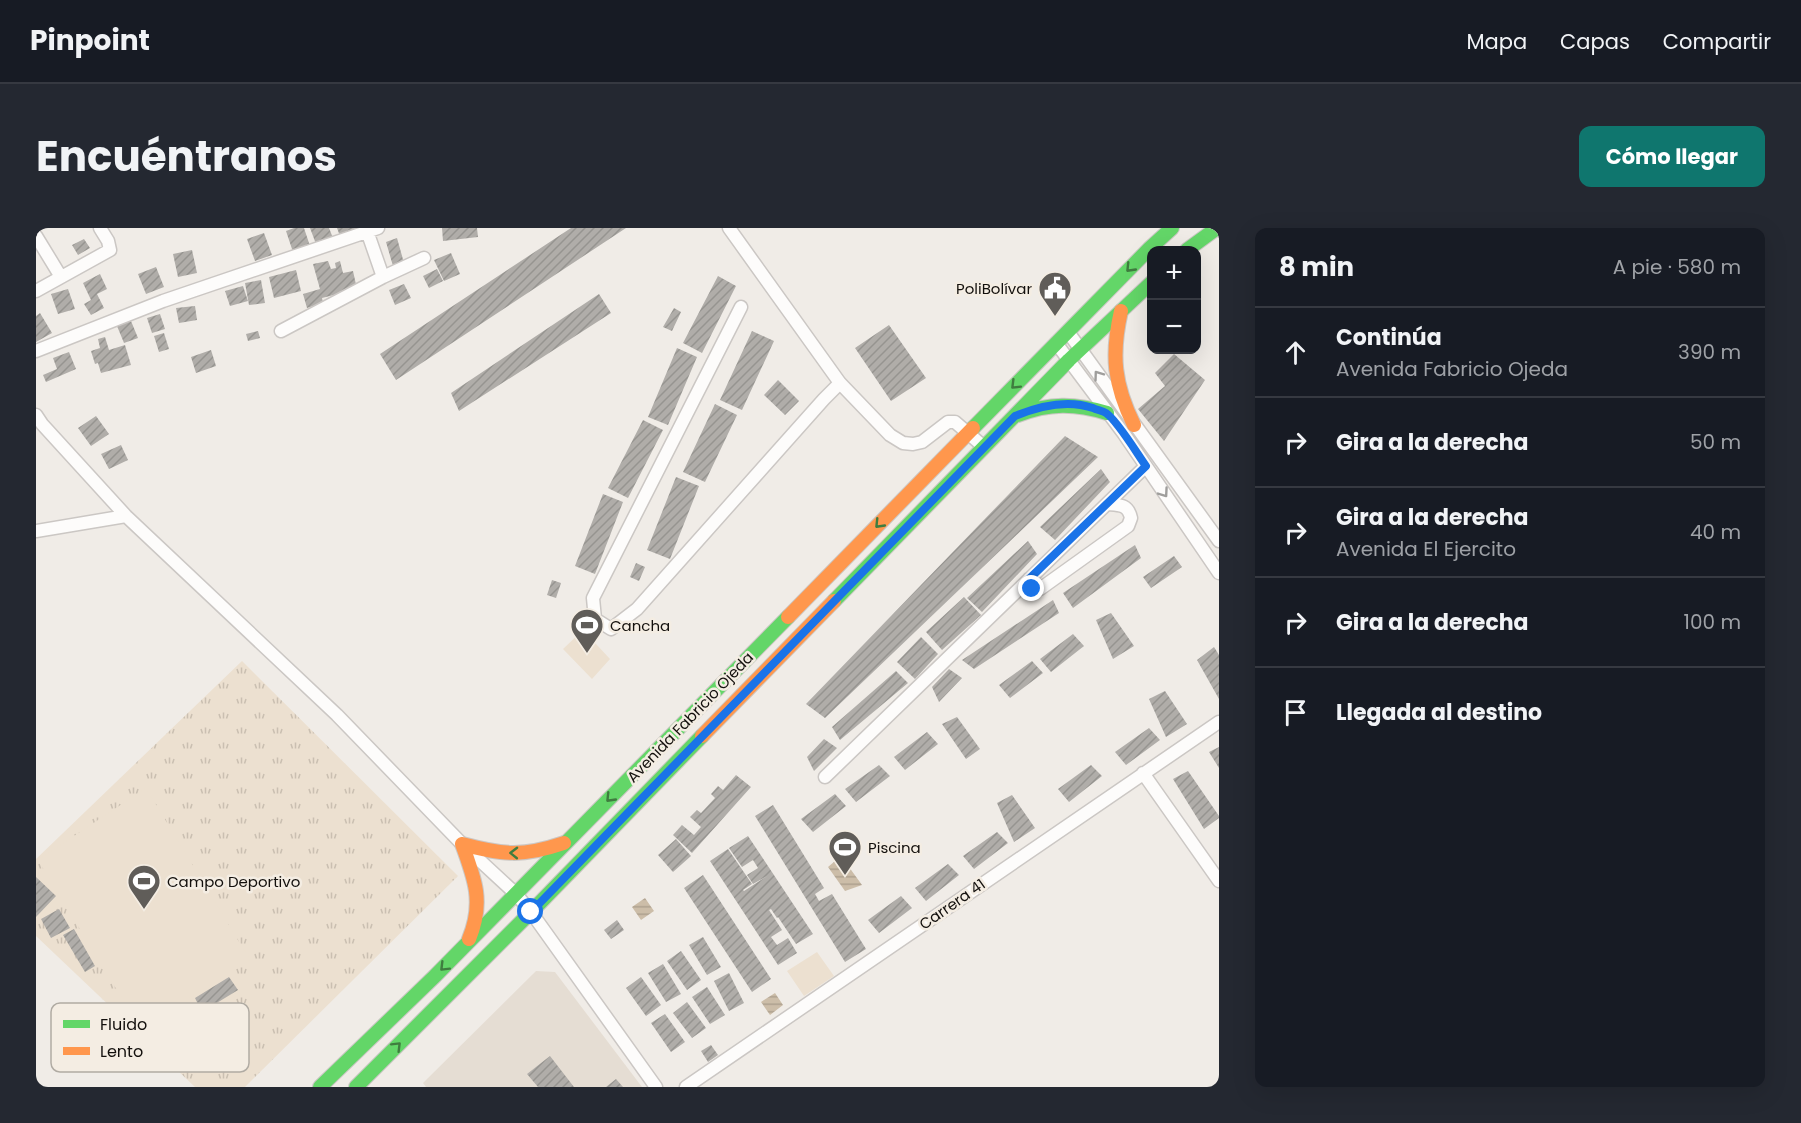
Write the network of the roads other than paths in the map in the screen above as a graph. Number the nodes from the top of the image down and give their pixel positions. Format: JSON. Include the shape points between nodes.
{"nodes":[{"id":1,"x":100,"y":228,"type":"edge"},
{"id":2,"x":729,"y":228,"type":"edge"},
{"id":3,"x":1172,"y":228,"type":"edge"},
{"id":4,"x":1216,"y":228,"type":"edge"},
{"id":5,"x":370,"y":229,"type":"edge"},
{"id":6,"x":36,"y":236,"type":"edge"},
{"id":7,"x":1192,"y":246,"type":"edge"},
{"id":8,"x":424,"y":258,"type":"dead end"},
{"id":9,"x":61,"y":277,"type":"junction"},
{"id":10,"x":384,"y":277,"type":"junction"},
{"id":11,"x":1147,"y":287,"type":"edge"},
{"id":12,"x":36,"y":291,"type":"edge"},
{"id":13,"x":741,"y":307,"type":"dead end"},
{"id":14,"x":1090,"y":309,"type":"junction"},
{"id":15,"x":1121,"y":311,"type":"junction"},
{"id":16,"x":1102,"y":328,"type":"junction"},
{"id":17,"x":281,"y":331,"type":"dead end"},
{"id":18,"x":1068,"y":332,"type":"junction"},
{"id":19,"x":1056,"y":343,"type":"junction"},
{"id":20,"x":1080,"y":350,"type":"junction"},
{"id":21,"x":36,"y":351,"type":"edge"},
{"id":22,"x":1069,"y":360,"type":"junction"},
{"id":23,"x":840,"y":383,"type":"junction"},
{"id":24,"x":1107,"y":413,"type":"junction"},
{"id":25,"x":1015,"y":416,"type":"junction"},
{"id":26,"x":38,"y":421,"type":"edge"},
{"id":27,"x":1134,"y":425,"type":"junction"},
{"id":28,"x":968,"y":433,"type":"junction"},
{"id":29,"x":984,"y":447,"type":"junction"},
{"id":30,"x":1146,"y":466,"type":"junction"},
{"id":31,"x":1107,"y":504,"type":"junction"},
{"id":32,"x":126,"y":516,"type":"junction"},
{"id":33,"x":36,"y":531,"type":"edge"},
{"id":34,"x":1219,"y":541,"type":"edge"},
{"id":35,"x":1219,"y":573,"type":"edge"},
{"id":36,"x":1029,"y":579,"type":"junction"},
{"id":37,"x":1219,"y":722,"type":"edge"},
{"id":38,"x":1143,"y":773,"type":"junction"},
{"id":39,"x":825,"y":777,"type":"dead end"},
{"id":40,"x":566,"y":843,"type":"junction"},
{"id":41,"x":462,"y":844,"type":"junction"},
{"id":42,"x":1219,"y":881,"type":"edge"},
{"id":43,"x":516,"y":894,"type":"junction"},
{"id":44,"x":531,"y":912,"type":"junction"},
{"id":45,"x":466,"y":945,"type":"junction"},
{"id":46,"x":320,"y":1087,"type":"edge"},
{"id":47,"x":356,"y":1087,"type":"edge"},
{"id":48,"x":656,"y":1087,"type":"edge"},
{"id":49,"x":686,"y":1087,"type":"edge"}],
"edges":[{"from":1,"to":9,"type":"street","via":[[110,249]]},
{"from":2,"to":23,"type":"street"},
{"from":3,"to":14,"type":"street","name":"Avenida Fabricio Ojeda","one_way":true},
{"from":4,"to":7,"type":"street"},
{"from":5,"to":10,"type":"street"},
{"from":5,"to":21,"type":"street","via":[[163,301]]},
{"from":6,"to":9,"type":"street"},
{"from":8,"to":10,"type":"street"},
{"from":9,"to":12,"type":"street"},
{"from":10,"to":17,"type":"street"},
{"from":11,"to":15,"type":"street","name":"Avenida Fabricio Ojeda"},
{"from":13,"to":23,"type":"street","via":[[593,598],[595,619],[611,629],[637,609]]},
{"from":14,"to":16,"type":"street","via":[[1088,326]]},
{"from":14,"to":18,"type":"street","name":"Avenida Fabricio Ojeda"},
{"from":15,"to":16,"type":"street","name":"Avenida Fabricio Ojeda"},
{"from":15,"to":27,"type":"street","via":[[1114,369]]},
{"from":16,"to":20,"type":"street","name":"Avenida Fabricio Ojeda"},
{"from":18,"to":19,"type":"street","name":"Avenida Fabricio Ojeda"},
{"from":18,"to":20,"type":"street"},
{"from":19,"to":22,"type":"street"},
{"from":19,"to":28,"type":"street","name":"Avenida Fabricio Ojeda","one_way":true},
{"from":20,"to":22,"type":"street","name":"Avenida Fabricio Ojeda"},
{"from":27,"to":20,"type":"street","one_way":true},
{"from":22,"to":24,"type":"street"},
{"from":22,"to":25,"type":"street","name":"Avenida Fabricio Ojeda"},
{"from":23,"to":28,"type":"street","via":[[890,435],[903,443],[922,442],[948,422],[955,422]]},
{"from":24,"to":25,"type":"street","via":[[1070,404],[1042,406]]},
{"from":24,"to":30,"type":"street"},
{"from":25,"to":29,"type":"street","name":"Avenida Fabricio Ojeda"},
{"from":26,"to":32,"type":"street"},
{"from":27,"to":34,"type":"street"},
{"from":28,"to":29,"type":"street"},
{"from":28,"to":40,"type":"street","name":"Avenida Fabricio Ojeda","one_way":true},
{"from":29,"to":44,"type":"street","name":"Avenida Fabricio Ojeda"},
{"from":30,"to":31,"type":"street"},
{"from":30,"to":35,"type":"street","one_way":true},
{"from":31,"to":36,"type":"street"},
{"from":31,"to":36,"type":"street","via":[[1125,506],[1131,518],[1128,526],[1040,589],[1032,589]]},
{"from":32,"to":33,"type":"street"},
{"from":32,"to":41,"type":"street","via":[[337,715]]},
{"from":36,"to":39,"type":"street"},
{"from":37,"to":38,"type":"street","name":"Carrera 41"},
{"from":38,"to":42,"type":"street"},
{"from":38,"to":49,"type":"street","name":"Carrera 41"},
{"from":40,"to":41,"type":"street","one_way":true,"via":[[529,853],[483,850]]},
{"from":40,"to":43,"type":"street","name":"Avenida Fabricio Ojeda"},
{"from":41,"to":43,"type":"street"},
{"from":41,"to":45,"type":"street","via":[[479,900],[474,929]]},
{"from":43,"to":44,"type":"street"},
{"from":43,"to":45,"type":"street","name":"Avenida Fabricio Ojeda"},
{"from":47,"to":44,"type":"street","name":"Avenida Fabricio Ojeda","one_way":true},
{"from":44,"to":48,"type":"street"},
{"from":45,"to":46,"type":"street","name":"Avenida Fabricio Ojeda","one_way":true}]}
